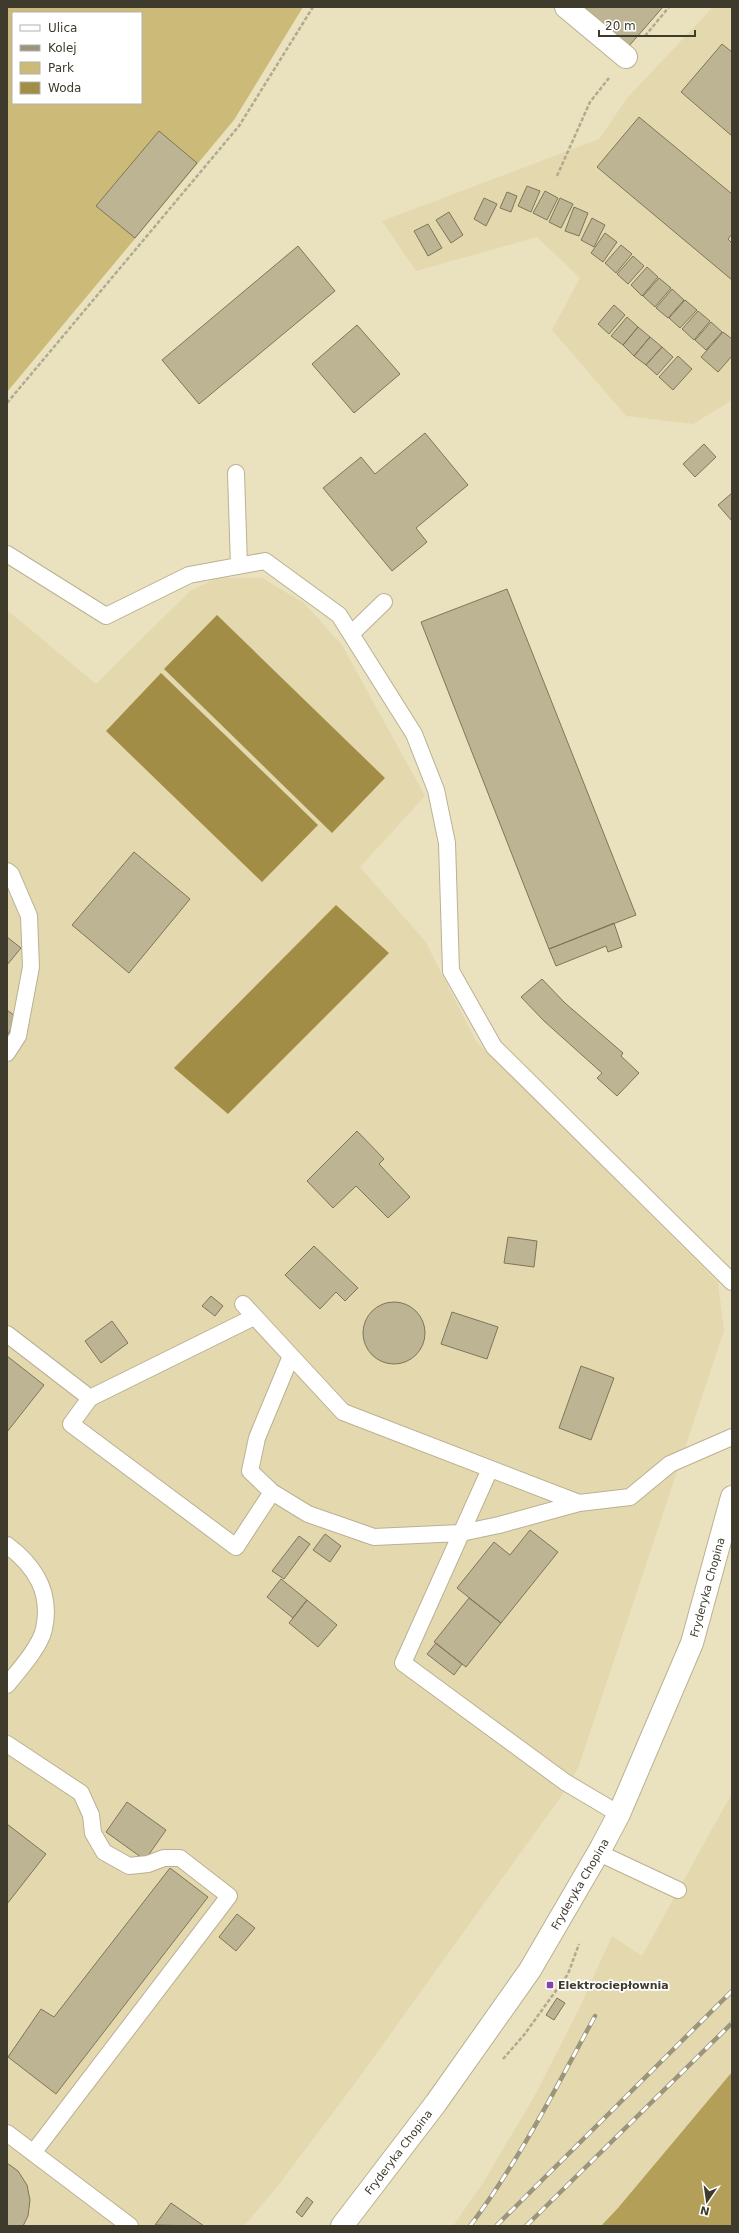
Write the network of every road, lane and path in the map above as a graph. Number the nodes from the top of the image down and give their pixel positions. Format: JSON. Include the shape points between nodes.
{"nodes":[{"id":1,"x":313,"y":7,"type":"edge"},
{"id":2,"x":566,"y":7,"type":"edge"},
{"id":3,"x":669,"y":7,"type":"edge"},
{"id":4,"x":626,"y":57,"type":"junction"},
{"id":5,"x":557,"y":176,"type":"dead end"},
{"id":6,"x":7,"y":403,"type":"edge"},
{"id":7,"x":236,"y":473,"type":"dead end"},
{"id":8,"x":7,"y":554,"type":"edge"},
{"id":9,"x":239,"y":566,"type":"junction"},
{"id":10,"x":384,"y":602,"type":"dead end"},
{"id":11,"x":351,"y":634,"type":"junction"},
{"id":12,"x":7,"y":870,"type":"edge"},
{"id":13,"x":7,"y":1053,"type":"edge"},
{"id":14,"x":732,"y":1282,"type":"edge"},
{"id":15,"x":243,"y":1304,"type":"dead end"},
{"id":16,"x":254,"y":1317,"type":"junction"},
{"id":17,"x":7,"y":1334,"type":"edge"},
{"id":18,"x":291,"y":1356,"type":"junction"},
{"id":19,"x":90,"y":1398,"type":"junction"},
{"id":20,"x":732,"y":1437,"type":"edge"},
{"id":21,"x":490,"y":1468,"type":"junction"},
{"id":22,"x":272,"y":1492,"type":"junction"},
{"id":23,"x":579,"y":1503,"type":"junction"},
{"id":24,"x":731,"y":1505,"type":"edge"},
{"id":25,"x":462,"y":1533,"type":"junction"},
{"id":26,"x":7,"y":1544,"type":"edge"},
{"id":27,"x":7,"y":1685,"type":"edge"},
{"id":28,"x":7,"y":1744,"type":"edge"},
{"id":29,"x":619,"y":1814,"type":"junction"},
{"id":30,"x":599,"y":1853,"type":"junction"},
{"id":31,"x":678,"y":1890,"type":"dead end"},
{"id":32,"x":7,"y":2133,"type":"edge"},
{"id":33,"x":33,"y":2153,"type":"junction"},
{"id":34,"x":130,"y":2226,"type":"edge"},
{"id":35,"x":342,"y":2226,"type":"edge"}],
"edges":[{"from":1,"to":6,"type":"path","via":[[239,126]]},
{"from":2,"to":4,"type":"street"},
{"from":3,"to":4,"type":"path"},
{"from":4,"to":5,"type":"path","via":[[590,102]]},
{"from":7,"to":9,"type":"lane"},
{"from":8,"to":9,"type":"lane","via":[[106,616],[189,575]]},
{"from":9,"to":11,"type":"lane","via":[[264,561],[339,615]]},
{"from":10,"to":11,"type":"lane"},
{"from":11,"to":14,"type":"lane","via":[[414,734],[436,790],[447,843],[451,971],[490,1040]]},
{"from":12,"to":13,"type":"lane","via":[[29,916],[30,967],[18,1036]]},
{"from":15,"to":16,"type":"lane"},
{"from":16,"to":18,"type":"lane"},
{"from":16,"to":19,"type":"lane"},
{"from":17,"to":19,"type":"lane"},
{"from":18,"to":21,"type":"lane","via":[[343,1412]]},
{"from":18,"to":22,"type":"lane","via":[[257,1438],[250,1471]]},
{"from":19,"to":22,"type":"lane","via":[[71,1424],[236,1547]]},
{"from":20,"to":23,"type":"lane","via":[[670,1464],[630,1497]]},
{"from":21,"to":23,"type":"lane"},
{"from":21,"to":25,"type":"lane"},
{"from":22,"to":25,"type":"lane","via":[[308,1514],[374,1537]]},
{"from":23,"to":25,"type":"lane"},
{"from":24,"to":29,"type":"street","name":"Fryderyka Chopina","via":[[692,1643]]},
{"from":25,"to":29,"type":"lane","via":[[403,1663],[565,1782]]},
{"from":26,"to":27,"type":"lane","via":[[24,1558],[41,1584],[45,1604],[44,1630]]},
{"from":28,"to":33,"type":"lane","via":[[81,1793],[92,1816],[94,1833],[104,1852],[129,1866],[148,1864],[164,1858],[180,1858],[229,1896]]},
{"from":29,"to":30,"type":"street","name":"Fryderyka Chopina"},
{"from":30,"to":31,"type":"lane"},
{"from":30,"to":35,"type":"street","name":"Fryderyka Chopina","via":[[530,1970],[436,2103]]},
{"from":32,"to":33,"type":"lane"},
{"from":33,"to":34,"type":"lane"}]}
